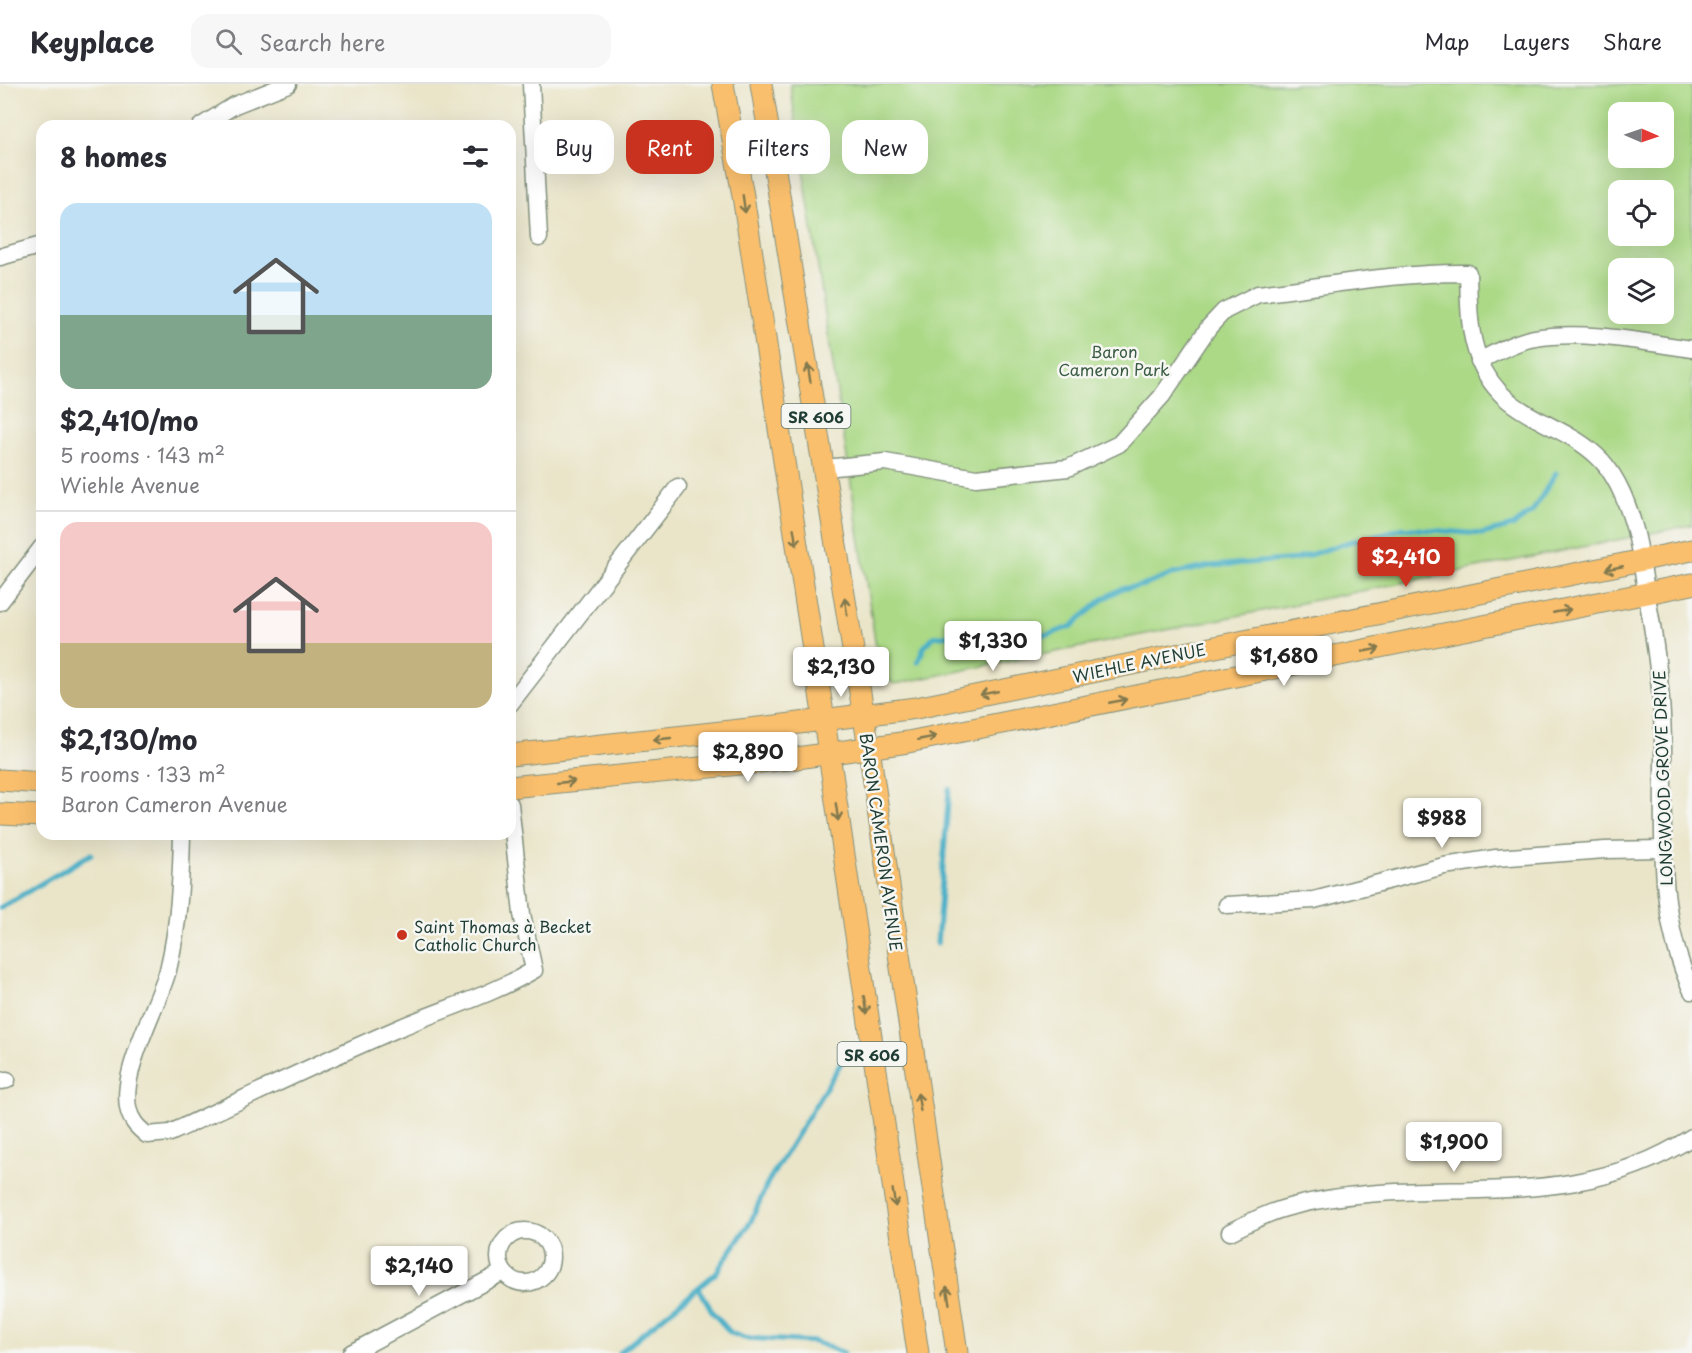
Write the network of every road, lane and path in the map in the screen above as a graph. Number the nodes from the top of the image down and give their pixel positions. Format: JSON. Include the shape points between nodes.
{"nodes":[{"id":1,"x":288,"y":84,"type":"edge"},
{"id":2,"x":531,"y":84,"type":"edge"},
{"id":3,"x":723,"y":84,"type":"edge"},
{"id":4,"x":761,"y":84,"type":"edge"},
{"id":5,"x":212,"y":120,"type":"edge"},
{"id":6,"x":539,"y":238,"type":"dead end"},
{"id":7,"x":36,"y":247,"type":"edge"},
{"id":8,"x":0,"y":256,"type":"edge"},
{"id":9,"x":1692,"y":349,"type":"edge"},
{"id":10,"x":1479,"y":361,"type":"junction"},
{"id":11,"x":825,"y":468,"type":"junction"},
{"id":12,"x":678,"y":487,"type":"dead end"},
{"id":13,"x":1692,"y":550,"type":"edge"},
{"id":14,"x":36,"y":555,"type":"edge"},
{"id":15,"x":1642,"y":562,"type":"junction"},
{"id":16,"x":1692,"y":584,"type":"edge"},
{"id":17,"x":1647,"y":594,"type":"junction"},
{"id":18,"x":0,"y":602,"type":"edge"},
{"id":19,"x":516,"y":696,"type":"edge"},
{"id":20,"x":864,"y":715,"type":"junction"},
{"id":21,"x":824,"y":720,"type":"junction"},
{"id":22,"x":869,"y":747,"type":"junction"},
{"id":23,"x":516,"y":754,"type":"edge"},
{"id":24,"x":829,"y":754,"type":"junction"},
{"id":25,"x":0,"y":780,"type":"edge"},
{"id":26,"x":36,"y":783,"type":"edge"},
{"id":27,"x":516,"y":786,"type":"edge"},
{"id":28,"x":0,"y":814,"type":"edge"},
{"id":29,"x":36,"y":816,"type":"edge"},
{"id":30,"x":182,"y":840,"type":"edge"},
{"id":31,"x":514,"y":840,"type":"edge"},
{"id":32,"x":1662,"y":849,"type":"junction"},
{"id":33,"x":1227,"y":905,"type":"dead end"},
{"id":34,"x":1692,"y":991,"type":"edge"},
{"id":35,"x":1692,"y":1137,"type":"edge"},
{"id":36,"x":1230,"y":1232,"type":"dead end"},
{"id":37,"x":503,"y":1272,"type":"dead end"},
{"id":38,"x":351,"y":1353,"type":"edge"},
{"id":39,"x":918,"y":1353,"type":"edge"},
{"id":40,"x":957,"y":1353,"type":"edge"}],
"edges":[{"from":1,"to":5,"type":"street","via":[[251,98]]},
{"from":2,"to":6,"type":"street"},
{"from":3,"to":21,"type":"main road","number":"SR 606","one_way":true},
{"from":11,"to":4,"type":"main road","name":"BARON CAMERON AVENUE","number":"SR 606","one_way":true},
{"from":7,"to":8,"type":"street"},
{"from":9,"to":10,"type":"street","via":[[1564,335],[1533,338]]},
{"from":10,"to":11,"type":"street","name":"LONGWOOD GROVE DRIVE","via":[[1472,339],[1468,273],[1258,294],[1242,300],[1217,319],[1162,396],[1119,444],[1068,468],[976,478],[885,462]]},
{"from":10,"to":15,"type":"street","name":"LONGWOOD GROVE DRIVE","via":[[1495,387],[1520,411],[1601,460],[1618,482]]},
{"from":20,"to":11,"type":"main road","name":"BARON CAMERON AVENUE","number":"SR 606","one_way":true},
{"from":12,"to":19,"type":"street"},
{"from":13,"to":15,"type":"main road","name":"WIEHLE AVENUE"},
{"from":14,"to":18,"type":"street"},
{"from":15,"to":17,"type":"street","name":"LONGWOOD GROVE DRIVE"},
{"from":15,"to":20,"type":"main road","name":"WIEHLE AVENUE","one_way":true,"via":[[916,708]]},
{"from":16,"to":17,"type":"main road","name":"WIEHLE AVENUE"},
{"from":22,"to":17,"type":"main road","name":"WIEHLE AVENUE","one_way":true},
{"from":17,"to":32,"type":"street","name":"LONGWOOD GROVE DRIVE","via":[[1661,688]]},
{"from":20,"to":21,"type":"main road","name":"WIEHLE AVENUE"},
{"from":20,"to":22,"type":"main road","name":"BARON CAMERON AVENUE","number":"SR 606"},
{"from":21,"to":23,"type":"main road","name":"WIEHLE AVENUE","one_way":true},
{"from":21,"to":24,"type":"main road","number":"SR 606"},
{"from":22,"to":24,"type":"main road","name":"WIEHLE AVENUE"},
{"from":40,"to":22,"type":"main road","name":"BARON CAMERON AVENUE","number":"SR 606","one_way":true},
{"from":27,"to":24,"type":"main road","name":"WIEHLE AVENUE","one_way":true},
{"from":24,"to":39,"type":"main road","number":"SR 606","one_way":true},
{"from":25,"to":26,"type":"main road"},
{"from":28,"to":29,"type":"main road"},
{"from":30,"to":31,"type":"street","via":[[181,882],[170,962],[128,1082],[132,1121],[147,1135],[170,1133],[534,970],[522,914]]},
{"from":32,"to":33,"type":"street","via":[[1496,858],[1444,866],[1314,900]]},
{"from":32,"to":34,"type":"street","name":"LONGWOOD GROVE DRIVE","via":[[1674,944]]},
{"from":35,"to":36,"type":"street","via":[[1642,1165],[1564,1186],[1369,1194],[1290,1206]]},
{"from":37,"to":38,"type":"street"}]}
